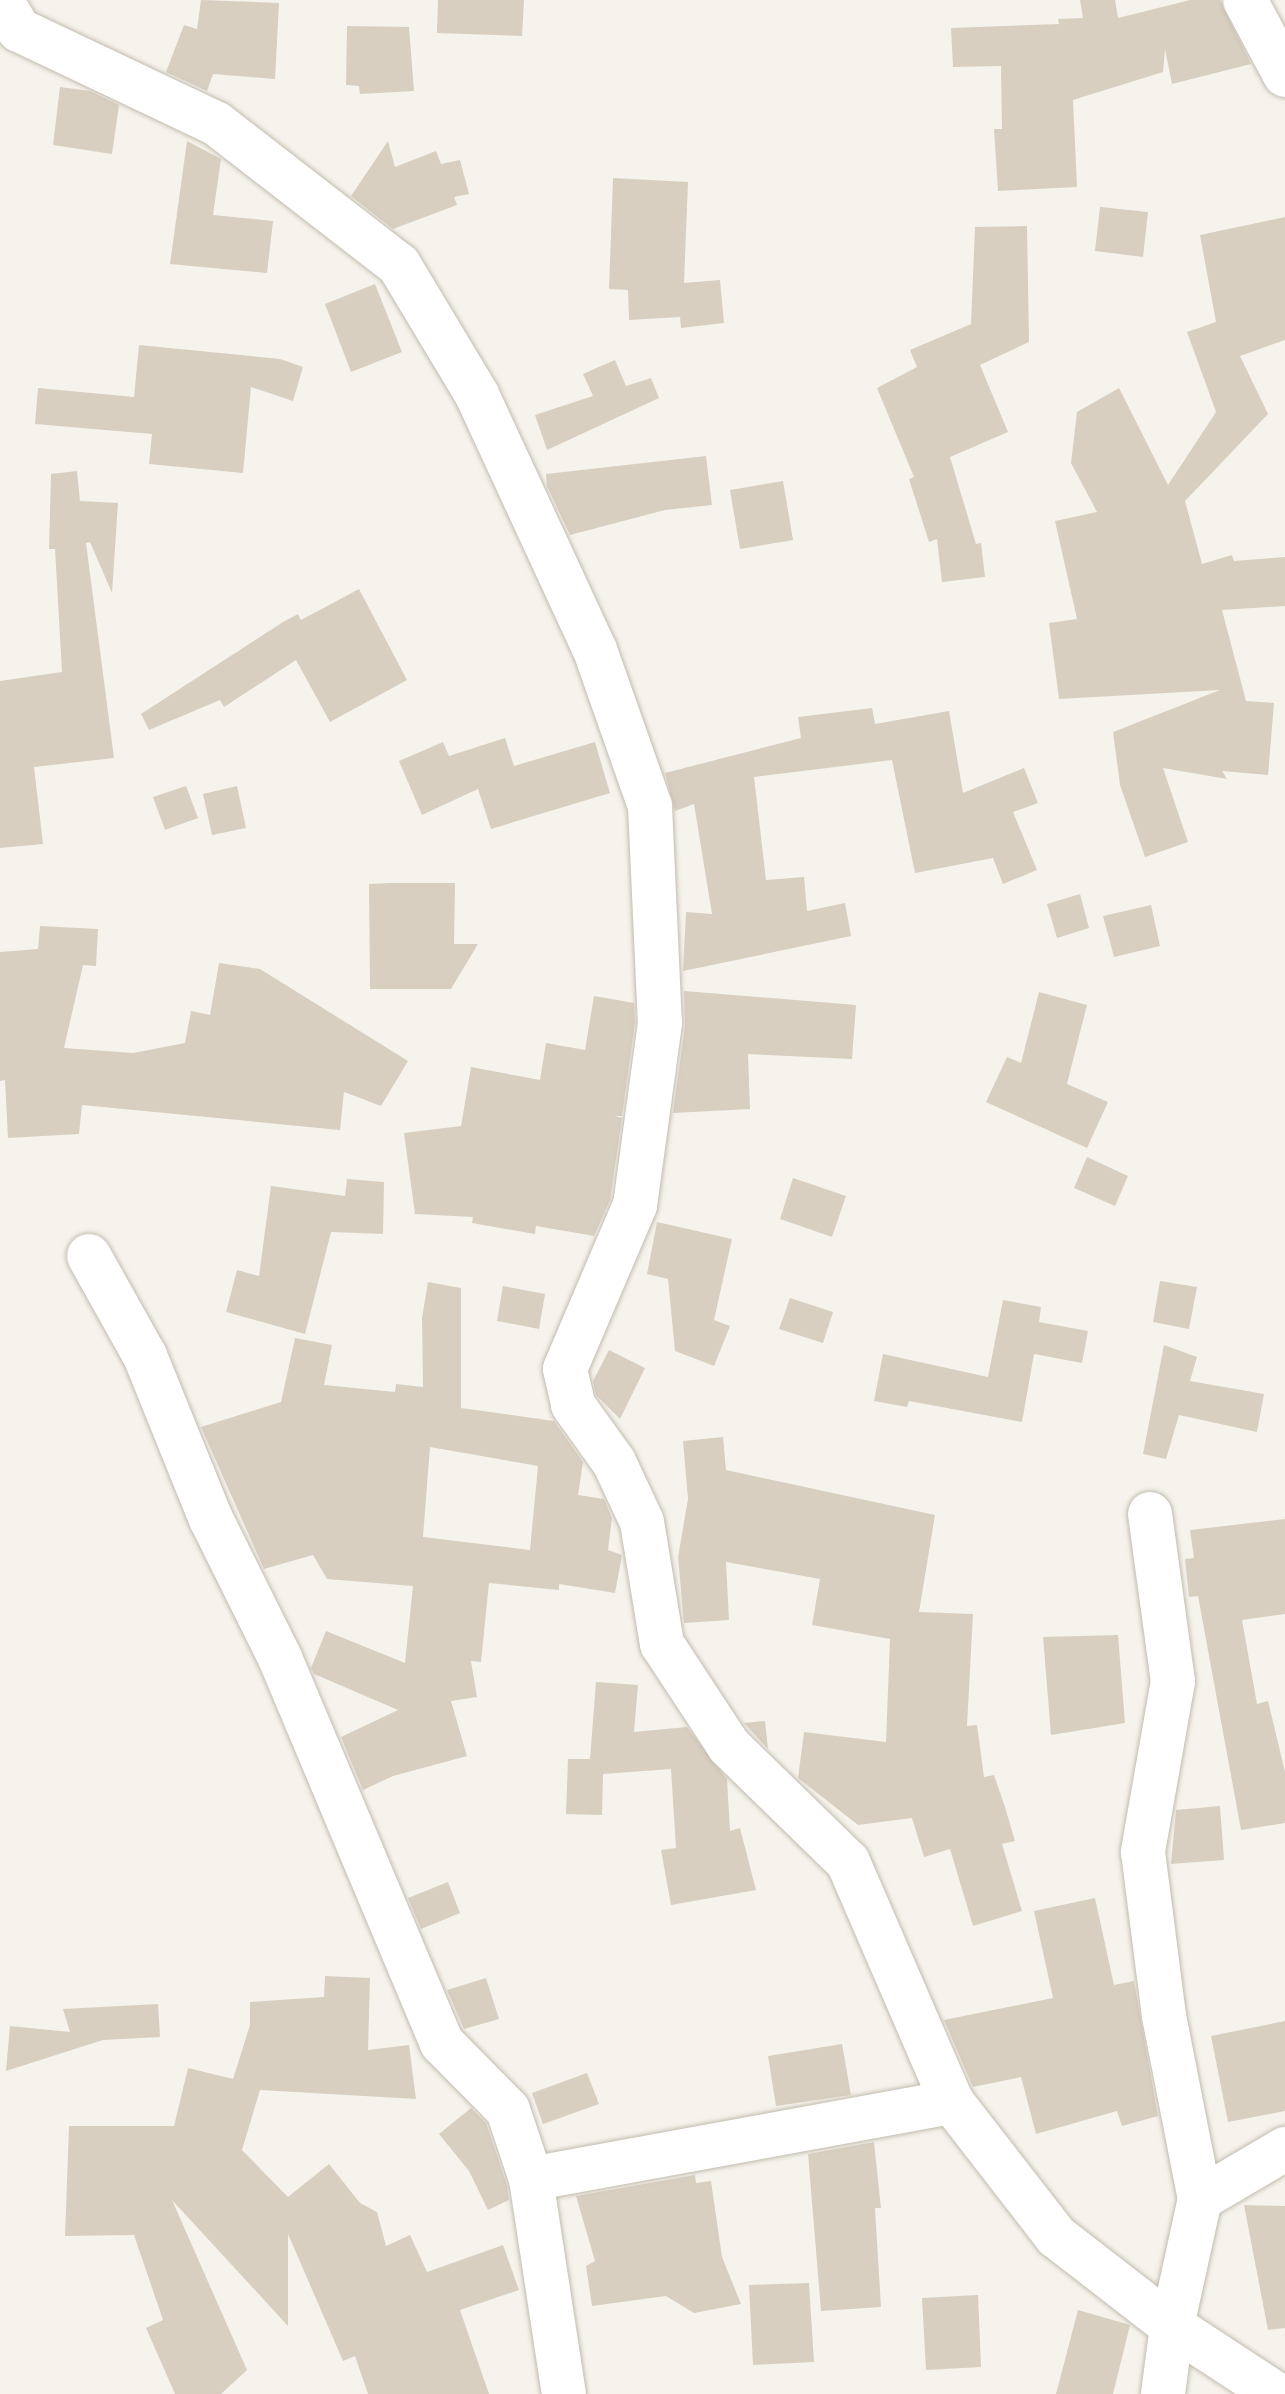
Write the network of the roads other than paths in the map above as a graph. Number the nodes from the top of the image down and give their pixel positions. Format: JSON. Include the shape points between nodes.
{"nodes":[{"id":1,"x":1,"y":0,"type":"edge"},
{"id":2,"x":1245,"y":0,"type":"edge"},
{"id":3,"x":1285,"y":75,"type":"edge"},
{"id":4,"x":89,"y":1256,"type":"dead end"},
{"id":5,"x":1150,"y":1514,"type":"dead end"},
{"id":6,"x":952,"y":2102,"type":"junction"},
{"id":7,"x":1285,"y":2149,"type":"edge"},
{"id":8,"x":531,"y":2179,"type":"junction"},
{"id":9,"x":1200,"y":2199,"type":"junction"},
{"id":10,"x":1172,"y":2326,"type":"junction"},
{"id":11,"x":564,"y":2394,"type":"edge"},
{"id":12,"x":1163,"y":2394,"type":"edge"},
{"id":13,"x":1276,"y":2394,"type":"edge"}],
"edges":[{"from":1,"to":6,"type":"street","via":[[19,30],[217,124],[399,265],[477,395],[595,650],[650,806],[660,1023],[635,1205],[565,1369],[573,1405],[614,1462],[642,1522],[662,1644],[729,1746],[848,1862]]},
{"from":2,"to":3,"type":"street"},
{"from":4,"to":8,"type":"street","via":[[145,1356],[211,1519],[280,1658],[442,2043],[508,2110]]},
{"from":5,"to":9,"type":"street","via":[[1173,1681],[1143,1852],[1164,2016]]},
{"from":6,"to":8,"type":"street"},
{"from":6,"to":10,"type":"street","via":[[1056,2236]]},
{"from":7,"to":9,"type":"street"},
{"from":8,"to":11,"type":"street"},
{"from":9,"to":10,"type":"street"},
{"from":10,"to":12,"type":"street"},
{"from":10,"to":13,"type":"street"}]}
